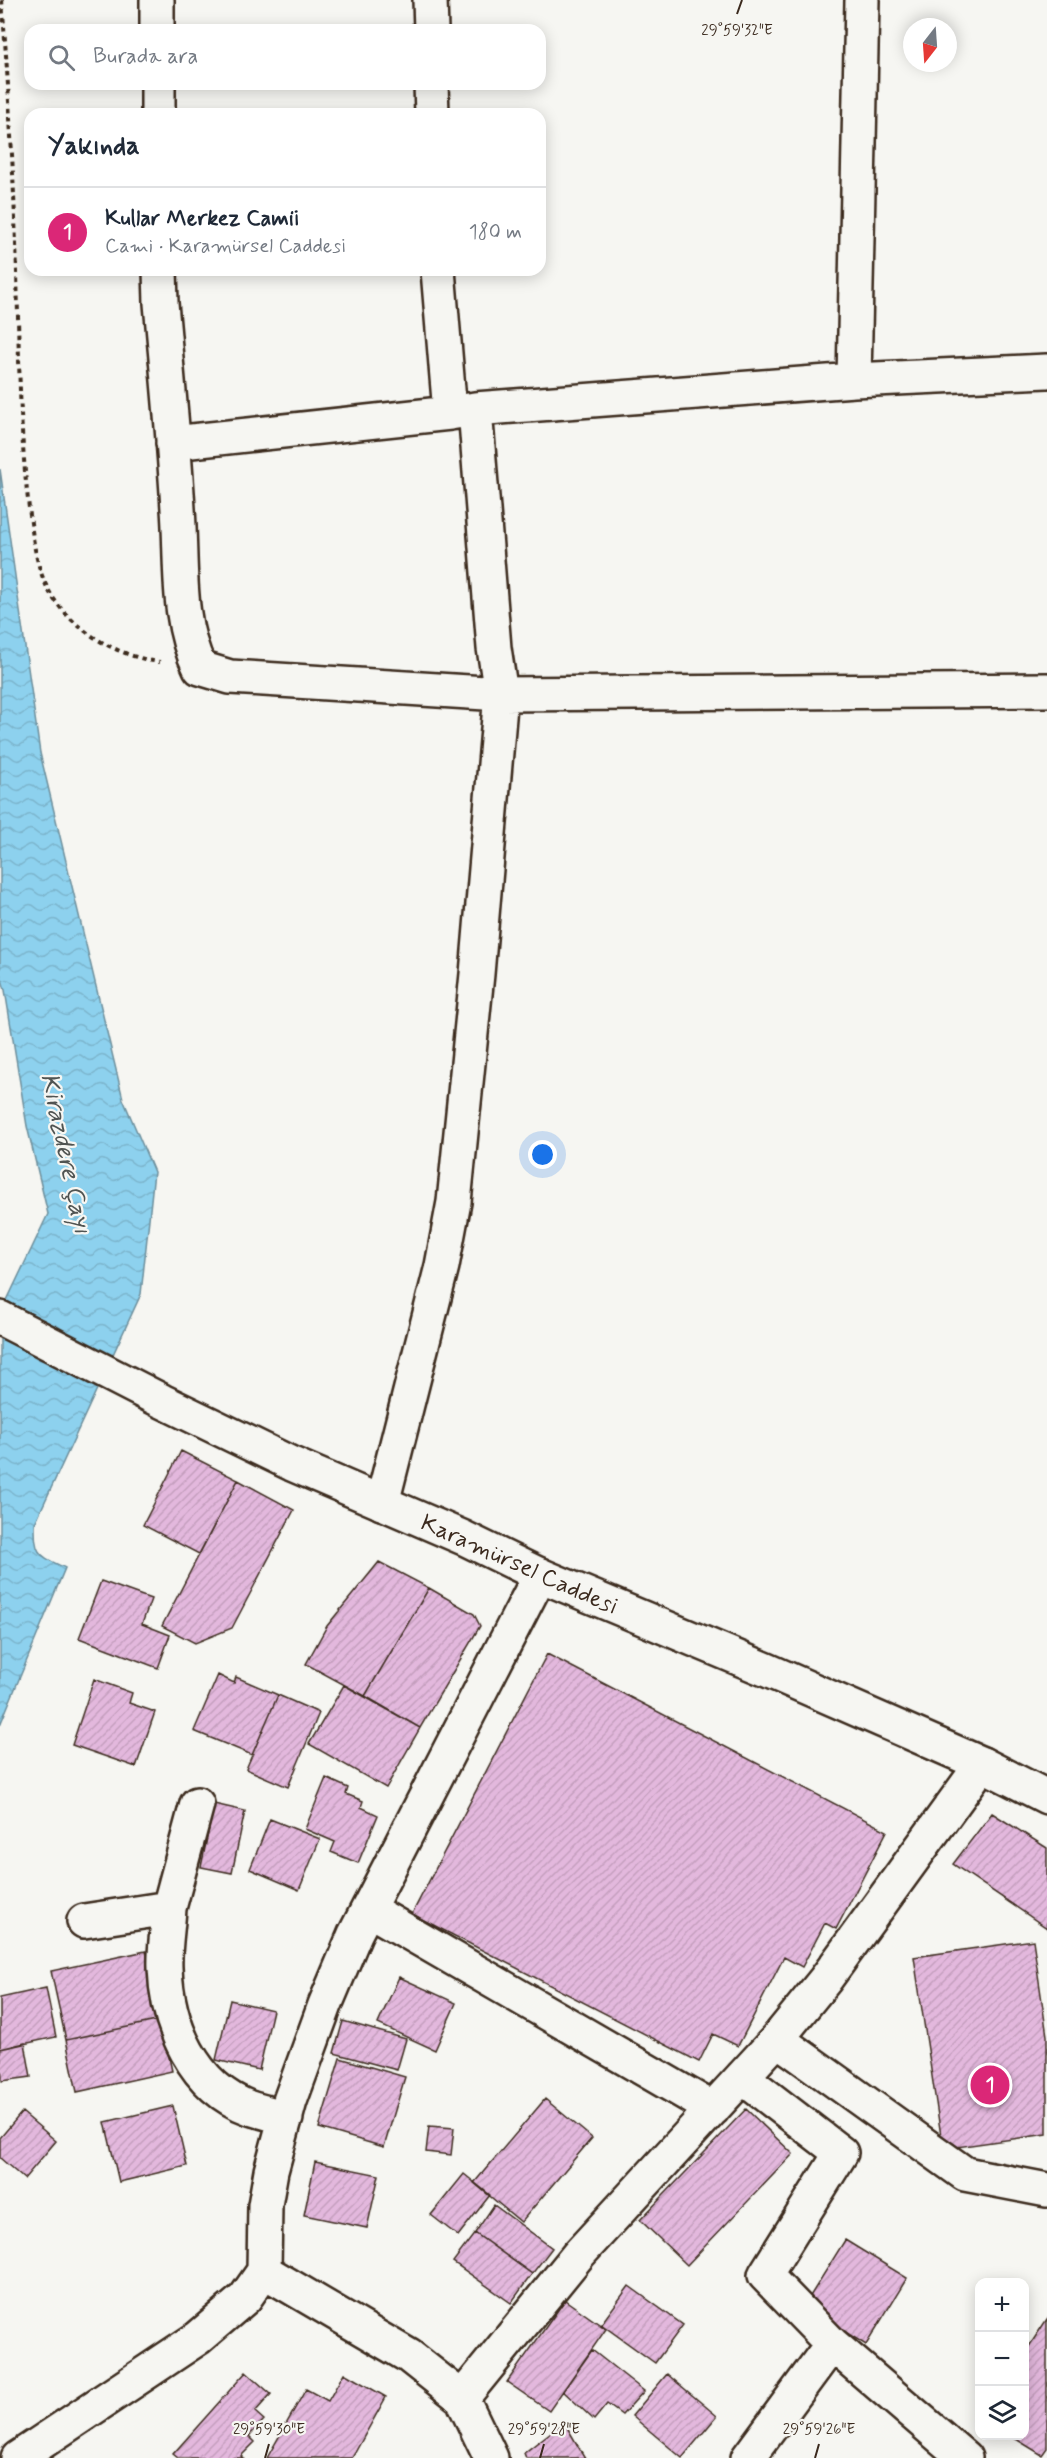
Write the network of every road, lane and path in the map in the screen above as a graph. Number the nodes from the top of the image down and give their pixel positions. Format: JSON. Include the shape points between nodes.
{"nodes":[{"id":1,"x":2,"y":0,"type":"edge"},
{"id":2,"x":156,"y":0,"type":"edge"},
{"id":3,"x":430,"y":0,"type":"edge"},
{"id":4,"x":862,"y":0,"type":"edge"},
{"id":5,"x":157,"y":24,"type":"edge"},
{"id":6,"x":430,"y":24,"type":"edge"},
{"id":7,"x":158,"y":90,"type":"edge"},
{"id":8,"x":431,"y":90,"type":"edge"},
{"id":9,"x":158,"y":108,"type":"edge"},
{"id":10,"x":432,"y":108,"type":"edge"},
{"id":11,"x":160,"y":276,"type":"edge"},
{"id":12,"x":439,"y":276,"type":"edge"},
{"id":13,"x":1047,"y":371,"type":"edge"},
{"id":14,"x":854,"y":380,"type":"junction"},
{"id":15,"x":463,"y":411,"type":"junction"},
{"id":16,"x":173,"y":443,"type":"junction"},
{"id":17,"x":200,"y":668,"type":"junction"},
{"id":18,"x":1047,"y":690,"type":"edge"},
{"id":19,"x":501,"y":694,"type":"junction"},
{"id":20,"x":0,"y":1318,"type":"edge"},
{"id":21,"x":382,"y":1503,"type":"junction"},
{"id":22,"x":540,"y":1575,"type":"junction"},
{"id":23,"x":982,"y":1764,"type":"junction"},
{"id":24,"x":1047,"y":1797,"type":"edge"},
{"id":25,"x":197,"y":1804,"type":"dead end"},
{"id":26,"x":169,"y":1908,"type":"junction"},
{"id":27,"x":368,"y":1909,"type":"junction"},
{"id":28,"x":84,"y":1921,"type":"dead end"},
{"id":29,"x":777,"y":2039,"type":"junction"},
{"id":30,"x":742,"y":2077,"type":"junction"},
{"id":31,"x":714,"y":2109,"type":"junction"},
{"id":32,"x":286,"y":2118,"type":"junction"},
{"id":33,"x":1047,"y":2189,"type":"edge"},
{"id":34,"x":264,"y":2271,"type":"junction"},
{"id":35,"x":832,"y":2344,"type":"junction"},
{"id":36,"x":462,"y":2398,"type":"junction"},
{"id":37,"x":18,"y":2458,"type":"edge"},
{"id":38,"x":491,"y":2458,"type":"edge"},
{"id":39,"x":748,"y":2458,"type":"edge"},
{"id":40,"x":965,"y":2458,"type":"edge"}],
"edges":[{"from":1,"to":17,"type":"path","via":[[12,124],[22,460],[35,557],[50,592],[71,619],[107,645],[144,660]]},
{"from":2,"to":5,"type":"street"},
{"from":3,"to":6,"type":"street"},
{"from":4,"to":14,"type":"street"},
{"from":7,"to":9,"type":"street"},
{"from":8,"to":10,"type":"street"},
{"from":11,"to":16,"type":"street"},
{"from":12,"to":15,"type":"street"},
{"from":13,"to":14,"type":"street"},
{"from":14,"to":15,"type":"street"},
{"from":15,"to":16,"type":"street"},
{"from":15,"to":19,"type":"street"},
{"from":16,"to":17,"type":"street","via":[[182,586],[190,648]]},
{"from":17,"to":19,"type":"street","via":[[230,677]]},
{"from":18,"to":19,"type":"street"},
{"from":19,"to":21,"type":"street","via":[[454,1202],[442,1266]]},
{"from":20,"to":21,"type":"street","name":"Karamürsel Caddesi","via":[[292,1464]]},
{"from":21,"to":22,"type":"street","name":"Karamürsel Caddesi"},
{"from":22,"to":23,"type":"street","name":"Karamürsel Caddesi"},
{"from":22,"to":27,"type":"street"},
{"from":23,"to":24,"type":"street","name":"Karamürsel Caddesi"},
{"from":23,"to":29,"type":"street","via":[[825,1980]]},
{"from":25,"to":26,"type":"street"},
{"from":26,"to":28,"type":"street"},
{"from":26,"to":32,"type":"street","via":[[165,1968],[170,2008],[185,2050],[202,2075],[223,2094],[250,2108]]},
{"from":27,"to":31,"type":"street"},
{"from":27,"to":32,"type":"street","via":[[325,2005]]},
{"from":29,"to":30,"type":"street"},
{"from":29,"to":33,"type":"street","via":[[965,2174]]},
{"from":30,"to":31,"type":"street"},
{"from":30,"to":35,"type":"street","via":[[841,2153],[765,2274]]},
{"from":31,"to":36,"type":"street","via":[[579,2254]]},
{"from":32,"to":34,"type":"street","via":[[265,2205]]},
{"from":34,"to":36,"type":"street","via":[[409,2356]]},
{"from":34,"to":37,"type":"street","via":[[245,2298],[198,2338]]},
{"from":35,"to":39,"type":"street"},
{"from":35,"to":40,"type":"street"},
{"from":36,"to":38,"type":"street"}]}
